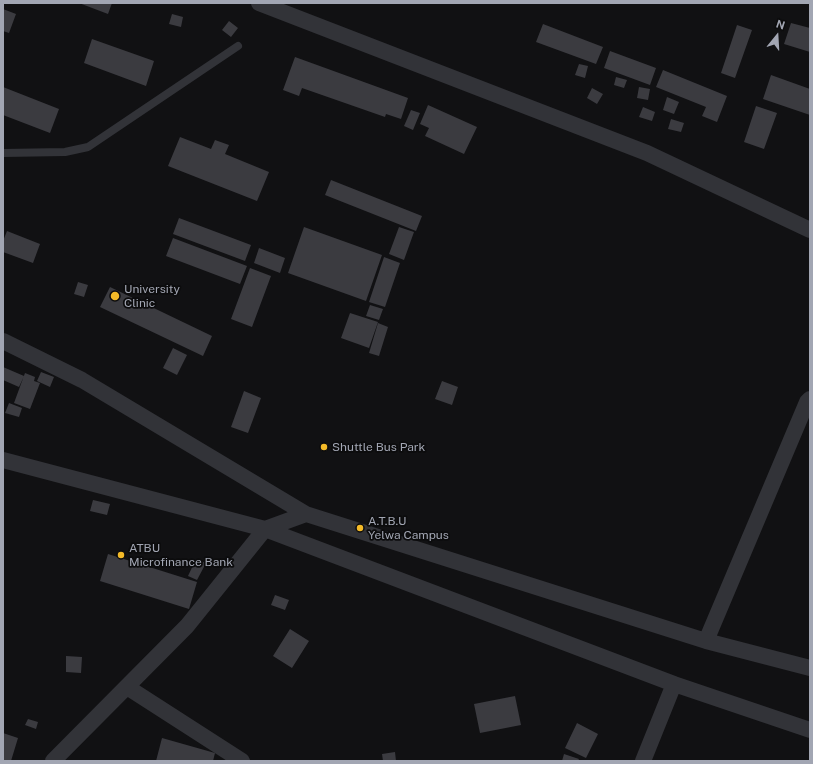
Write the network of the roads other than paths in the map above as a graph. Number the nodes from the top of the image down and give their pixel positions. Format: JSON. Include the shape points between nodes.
{"nodes":[{"id":1,"x":259,"y":3,"type":"edge"},
{"id":2,"x":238,"y":46,"type":"dead end"},
{"id":3,"x":3,"y":153,"type":"edge"},
{"id":4,"x":810,"y":230,"type":"edge"},
{"id":5,"x":3,"y":341,"type":"edge"},
{"id":6,"x":810,"y":399,"type":"edge"},
{"id":7,"x":3,"y":460,"type":"edge"},
{"id":8,"x":306,"y":514,"type":"junction"},
{"id":9,"x":265,"y":529,"type":"junction"},
{"id":10,"x":706,"y":641,"type":"junction"},
{"id":11,"x":810,"y":668,"type":"edge"},
{"id":12,"x":674,"y":684,"type":"junction"},
{"id":13,"x":127,"y":687,"type":"junction"},
{"id":14,"x":810,"y":730,"type":"edge"},
{"id":15,"x":53,"y":761,"type":"edge"},
{"id":16,"x":242,"y":761,"type":"edge"},
{"id":17,"x":642,"y":761,"type":"edge"}],
"edges":[{"from":1,"to":4,"type":"street","via":[[647,153]]},
{"from":2,"to":3,"type":"lane","via":[[88,147],[65,152]]},
{"from":5,"to":8,"type":"street","via":[[82,380]]},
{"from":6,"to":10,"type":"street"},
{"from":7,"to":9,"type":"street"},
{"from":8,"to":9,"type":"street"},
{"from":8,"to":10,"type":"street"},
{"from":9,"to":12,"type":"street"},
{"from":9,"to":13,"type":"street","via":[[187,626]]},
{"from":10,"to":11,"type":"street"},
{"from":12,"to":14,"type":"street"},
{"from":12,"to":17,"type":"street"},
{"from":13,"to":15,"type":"street"},
{"from":13,"to":16,"type":"street"}]}
